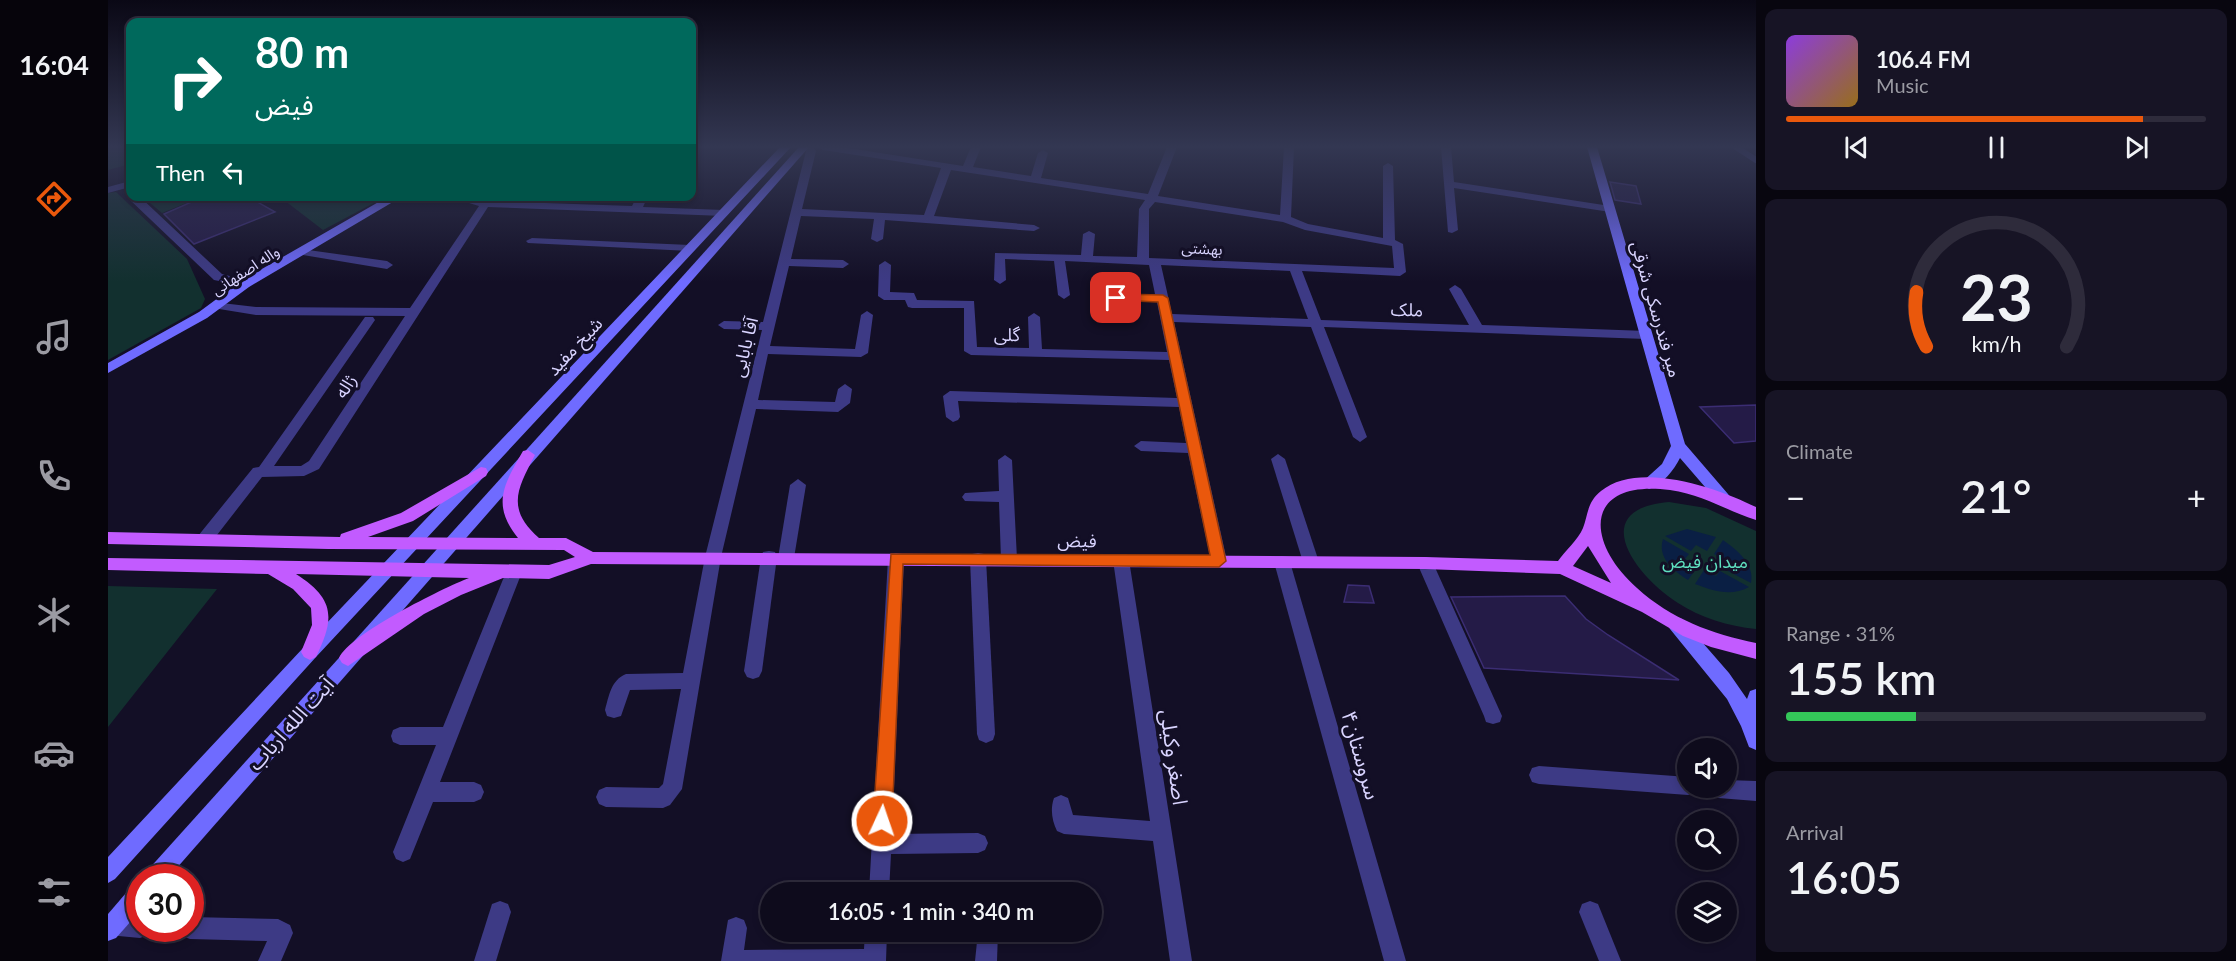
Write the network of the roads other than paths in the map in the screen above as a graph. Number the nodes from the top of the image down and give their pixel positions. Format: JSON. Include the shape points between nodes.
{"nodes":[{"id":1,"x":744,"y":192,"type":"edge"},
{"id":2,"x":765,"y":192,"type":"edge"},
{"id":3,"x":801,"y":192,"type":"edge"},
{"id":4,"x":937,"y":192,"type":"edge"},
{"id":5,"x":1112,"y":192,"type":"edge"},
{"id":6,"x":1154,"y":192,"type":"edge"},
{"id":7,"x":1287,"y":192,"type":"edge"},
{"id":8,"x":1390,"y":192,"type":"edge"},
{"id":9,"x":1450,"y":192,"type":"edge"},
{"id":10,"x":1500,"y":192,"type":"edge"},
{"id":11,"x":1605,"y":192,"type":"edge"},
{"id":12,"x":1152,"y":198,"type":"junction"},
{"id":13,"x":137,"y":201,"type":"edge"},
{"id":14,"x":389,"y":201,"type":"edge"},
{"id":15,"x":472,"y":201,"type":"edge"},
{"id":16,"x":559,"y":201,"type":"edge"},
{"id":17,"x":640,"y":201,"type":"edge"},
{"id":18,"x":485,"y":204,"type":"junction"},
{"id":19,"x":556,"y":207,"type":"junction"},
{"id":20,"x":1610,"y":209,"type":"junction"},
{"id":21,"x":636,"y":210,"type":"junction"},
{"id":22,"x":796,"y":212,"type":"junction"},
{"id":23,"x":724,"y":213,"type":"junction"},
{"id":24,"x":880,"y":216,"type":"junction"},
{"id":25,"x":927,"y":219,"type":"junction"},
{"id":26,"x":1285,"y":219,"type":"junction"},
{"id":27,"x":1034,"y":228,"type":"dead end"},
{"id":28,"x":1452,"y":230,"type":"dead end"},
{"id":29,"x":1089,"y":234,"type":"dead end"},
{"id":30,"x":877,"y":239,"type":"dead end"},
{"id":31,"x":532,"y":241,"type":"dead end"},
{"id":32,"x":1393,"y":244,"type":"junction"},
{"id":33,"x":690,"y":248,"type":"junction"},
{"id":34,"x":301,"y":252,"type":"junction"},
{"id":35,"x":1059,"y":257,"type":"junction"},
{"id":36,"x":1086,"y":258,"type":"junction"},
{"id":37,"x":1149,"y":260,"type":"junction"},
{"id":38,"x":783,"y":262,"type":"junction"},
{"id":39,"x":843,"y":264,"type":"dead end"},
{"id":40,"x":885,"y":265,"type":"dead end"},
{"id":41,"x":387,"y":266,"type":"dead end"},
{"id":42,"x":1294,"y":267,"type":"junction"},
{"id":43,"x":1000,"y":280,"type":"dead end"},
{"id":44,"x":245,"y":284,"type":"junction"},
{"id":45,"x":654,"y":286,"type":"junction"},
{"id":46,"x":1455,"y":289,"type":"dead end"},
{"id":47,"x":675,"y":291,"type":"junction"},
{"id":48,"x":1064,"y":295,"type":"dead end"},
{"id":49,"x":1116,"y":298,"type":"dead end"},
{"id":50,"x":1163,"y":298,"type":"junction"},
{"id":51,"x":217,"y":305,"type":"junction"},
{"id":52,"x":415,"y":312,"type":"junction"},
{"id":53,"x":631,"y":312,"type":"junction"},
{"id":54,"x":653,"y":315,"type":"junction"},
{"id":55,"x":867,"y":315,"type":"dead end"},
{"id":56,"x":1034,"y":316,"type":"dead end"},
{"id":57,"x":1167,"y":318,"type":"junction"},
{"id":58,"x":369,"y":320,"type":"dead end"},
{"id":59,"x":1316,"y":324,"type":"junction"},
{"id":60,"x":724,"y":325,"type":"dead end"},
{"id":61,"x":767,"y":326,"type":"junction"},
{"id":62,"x":1478,"y":330,"type":"junction"},
{"id":63,"x":1646,"y":335,"type":"junction"},
{"id":64,"x":762,"y":350,"type":"junction"},
{"id":65,"x":1036,"y":353,"type":"junction"},
{"id":66,"x":1174,"y":356,"type":"junction"},
{"id":67,"x":108,"y":369,"type":"edge"},
{"id":68,"x":845,"y":389,"type":"dead end"},
{"id":69,"x":1185,"y":403,"type":"junction"},
{"id":70,"x":748,"y":404,"type":"junction"},
{"id":71,"x":953,"y":417,"type":"dead end"},
{"id":72,"x":1360,"y":436,"type":"dead end"},
{"id":73,"x":1141,"y":446,"type":"dead end"},
{"id":74,"x":1678,"y":446,"type":"junction"},
{"id":75,"x":1194,"y":448,"type":"junction"},
{"id":76,"x":528,"y":455,"type":"junction"},
{"id":77,"x":1278,"y":459,"type":"dead end"},
{"id":78,"x":1005,"y":460,"type":"dead end"},
{"id":79,"x":264,"y":470,"type":"junction"},
{"id":80,"x":481,"y":472,"type":"junction"},
{"id":81,"x":1649,"y":483,"type":"junction"},
{"id":82,"x":798,"y":484,"type":"dead end"},
{"id":83,"x":1007,"y":496,"type":"junction"},
{"id":84,"x":970,"y":497,"type":"dead end"},
{"id":85,"x":1724,"y":498,"type":"junction"},
{"id":86,"x":1754,"y":511,"type":"edge"},
{"id":87,"x":1592,"y":528,"type":"junction"},
{"id":88,"x":108,"y":538,"type":"edge"},
{"id":89,"x":204,"y":540,"type":"junction"},
{"id":90,"x":414,"y":542,"type":"junction"},
{"id":91,"x":328,"y":543,"type":"junction"},
{"id":92,"x":452,"y":543,"type":"junction"},
{"id":93,"x":536,"y":544,"type":"junction"},
{"id":94,"x":713,"y":557,"type":"junction"},
{"id":95,"x":778,"y":557,"type":"junction"},
{"id":96,"x":591,"y":558,"type":"junction"},
{"id":97,"x":896,"y":559,"type":"junction"},
{"id":98,"x":978,"y":559,"type":"junction"},
{"id":99,"x":1009,"y":559,"type":"junction"},
{"id":100,"x":1121,"y":560,"type":"junction"},
{"id":101,"x":1219,"y":561,"type":"junction"},
{"id":102,"x":1282,"y":562,"type":"junction"},
{"id":103,"x":1311,"y":562,"type":"junction"},
{"id":104,"x":1425,"y":563,"type":"junction"},
{"id":105,"x":108,"y":564,"type":"edge"},
{"id":106,"x":271,"y":568,"type":"junction"},
{"id":107,"x":1562,"y":568,"type":"junction"},
{"id":108,"x":388,"y":570,"type":"junction"},
{"id":109,"x":428,"y":570,"type":"junction"},
{"id":110,"x":514,"y":572,"type":"junction"},
{"id":111,"x":1650,"y":608,"type":"junction"},
{"id":112,"x":1676,"y":624,"type":"junction"},
{"id":113,"x":1756,"y":651,"type":"edge"},
{"id":114,"x":310,"y":652,"type":"junction"},
{"id":115,"x":348,"y":658,"type":"junction"},
{"id":116,"x":753,"y":671,"type":"dead end"},
{"id":117,"x":691,"y":681,"type":"junction"},
{"id":118,"x":1756,"y":697,"type":"edge"},
{"id":119,"x":614,"y":710,"type":"dead end"},
{"id":120,"x":1493,"y":716,"type":"dead end"},
{"id":121,"x":1754,"y":732,"type":"edge"},
{"id":122,"x":986,"y":734,"type":"dead end"},
{"id":123,"x":400,"y":736,"type":"dead end"},
{"id":124,"x":448,"y":736,"type":"junction"},
{"id":125,"x":1539,"y":775,"type":"dead end"},
{"id":126,"x":1677,"y":785,"type":"edge"},
{"id":127,"x":1737,"y":790,"type":"edge"},
{"id":128,"x":1756,"y":791,"type":"edge"},
{"id":129,"x":427,"y":792,"type":"junction"},
{"id":130,"x":474,"y":792,"type":"dead end"},
{"id":131,"x":606,"y":797,"type":"dead end"},
{"id":132,"x":1061,"y":805,"type":"dead end"},
{"id":133,"x":1162,"y":832,"type":"junction"},
{"id":134,"x":978,"y":843,"type":"dead end"},
{"id":135,"x":881,"y":844,"type":"junction"},
{"id":136,"x":403,"y":852,"type":"dead end"},
{"id":137,"x":166,"y":864,"type":"edge"},
{"id":138,"x":108,"y":872,"type":"edge"},
{"id":139,"x":879,"y":882,"type":"edge"},
{"id":140,"x":126,"y":910,"type":"edge"},
{"id":141,"x":500,"y":912,"type":"dead end"},
{"id":142,"x":1590,"y":912,"type":"dead end"},
{"id":143,"x":126,"y":927,"type":"edge"},
{"id":144,"x":110,"y":928,"type":"edge"},
{"id":145,"x":204,"y":928,"type":"edge"},
{"id":146,"x":736,"y":928,"type":"dead end"},
{"id":147,"x":876,"y":942,"type":"edge"},
{"id":148,"x":987,"y":942,"type":"edge"},
{"id":149,"x":875,"y":960,"type":"edge"},
{"id":150,"x":269,"y":961,"type":"edge"},
{"id":151,"x":485,"y":961,"type":"edge"},
{"id":152,"x":732,"y":961,"type":"edge"},
{"id":153,"x":986,"y":961,"type":"edge"},
{"id":154,"x":1181,"y":961,"type":"edge"},
{"id":155,"x":1395,"y":961,"type":"edge"},
{"id":156,"x":1610,"y":961,"type":"edge"}],
"edges":[{"from":1,"to":23,"type":"main road","name":"شیخ مفید"},
{"from":2,"to":47,"type":"main road","name":"شیخ مفید"},
{"from":3,"to":22,"type":"street","name":"آقا بابایی"},
{"from":4,"to":25,"type":"street"},
{"from":5,"to":12,"type":"street"},
{"from":6,"to":12,"type":"street"},
{"from":7,"to":26,"type":"street"},
{"from":8,"to":32,"type":"street"},
{"from":9,"to":28,"type":"street"},
{"from":10,"to":20,"type":"street"},
{"from":11,"to":20,"type":"main road","name":"میر فندرسکی شرقی"},
{"from":12,"to":26,"type":"street"},
{"from":12,"to":37,"type":"street","via":[[1144,209]]},
{"from":13,"to":44,"type":"street","via":[[218,277]]},
{"from":14,"to":34,"type":"main road","name":"واله اصفهانی"},
{"from":15,"to":18,"type":"street"},
{"from":16,"to":19,"type":"street"},
{"from":17,"to":21,"type":"street"},
{"from":18,"to":19,"type":"street"},
{"from":18,"to":52,"type":"street","name":"ژاله"},
{"from":19,"to":21,"type":"street"},
{"from":20,"to":63,"type":"main road","name":"میر فندرسکی شرقی"},
{"from":21,"to":23,"type":"street"},
{"from":22,"to":24,"type":"street"},
{"from":22,"to":38,"type":"street","name":"آقا بابایی"},
{"from":23,"to":33,"type":"main road","name":"شیخ مفید"},
{"from":24,"to":25,"type":"street"},
{"from":24,"to":30,"type":"street"},
{"from":25,"to":27,"type":"street"},
{"from":26,"to":32,"type":"street","via":[[1305,228]]},
{"from":29,"to":36,"type":"street"},
{"from":31,"to":33,"type":"street"},
{"from":32,"to":42,"type":"street","name":"بهشتی","via":[[1400,272]]},
{"from":33,"to":45,"type":"main road","name":"شیخ مفید"},
{"from":34,"to":41,"type":"street"},
{"from":34,"to":44,"type":"main road","name":"واله اصفهانی"},
{"from":35,"to":36,"type":"street","name":"بهشتی"},
{"from":35,"to":43,"type":"street","name":"بهشتی","via":[[999,255]]},
{"from":35,"to":48,"type":"street"},
{"from":36,"to":37,"type":"street","name":"بهشتی"},
{"from":37,"to":42,"type":"street","name":"بهشتی"},
{"from":37,"to":50,"type":"street"},
{"from":38,"to":39,"type":"street"},
{"from":38,"to":61,"type":"street","name":"آقا بابایی"},
{"from":40,"to":65,"type":"street","name":"گلی","via":[[884,296],[910,296],[912,304],[970,304],[971,351]]},
{"from":42,"to":59,"type":"street"},
{"from":44,"to":51,"type":"main road","name":"واله اصفهانی"},
{"from":45,"to":47,"type":"main road","via":[[659,294]]},
{"from":45,"to":53,"type":"main road","name":"شیخ مفید"},
{"from":46,"to":62,"type":"street"},
{"from":47,"to":54,"type":"main road","name":"شیخ مفید"},
{"from":49,"to":50,"type":"street"},
{"from":50,"to":57,"type":"street"},
{"from":51,"to":52,"type":"street","via":[[256,311]]},
{"from":51,"to":67,"type":"main road","name":"واله اصفهانی"},
{"from":52,"to":79,"type":"street","name":"ژاله","via":[[314,465],[304,471]]},
{"from":53,"to":54,"type":"main road","via":[[645,309]]},
{"from":53,"to":80,"type":"main road","name":"شیخ مفید"},
{"from":54,"to":76,"type":"main road","name":"شیخ مفید"},
{"from":55,"to":64,"type":"street","via":[[861,353]]},
{"from":56,"to":65,"type":"street"},
{"from":57,"to":59,"type":"street","name":"ملک"},
{"from":57,"to":66,"type":"street"},
{"from":58,"to":79,"type":"street"},
{"from":59,"to":62,"type":"street","name":"ملک"},
{"from":59,"to":72,"type":"street"},
{"from":60,"to":61,"type":"street"},
{"from":61,"to":64,"type":"street","name":"آقا بابایی"},
{"from":62,"to":63,"type":"street","name":"ملک"},
{"from":63,"to":74,"type":"main road","name":"میر فندرسکی شرقی"},
{"from":64,"to":70,"type":"street","name":"آقا بابایی"},
{"from":65,"to":66,"type":"street","name":"گلی"},
{"from":66,"to":69,"type":"street"},
{"from":68,"to":70,"type":"street","via":[[843,403],[838,407]]},
{"from":69,"to":71,"type":"street","via":[[950,396]]},
{"from":69,"to":75,"type":"street"},
{"from":70,"to":94,"type":"street","name":"آقا بابایی"},
{"from":73,"to":75,"type":"street"},
{"from":74,"to":81,"type":"main road","via":[[1668,466]]},
{"from":74,"to":85,"type":"main road"},
{"from":75,"to":101,"type":"street"},
{"from":76,"to":92,"type":"main road","name":"شیخ مفید"},
{"from":76,"to":93,"type":"main road","via":[[511,486],[508,514],[522,534]]},
{"from":77,"to":103,"type":"street"},
{"from":78,"to":83,"type":"street"},
{"from":79,"to":89,"type":"street","via":[[253,476]]},
{"from":80,"to":90,"type":"main road","name":"شیخ مفید"},
{"from":80,"to":91,"type":"main road","via":[[407,517]]},
{"from":81,"to":85,"type":"main road"},
{"from":81,"to":87,"type":"main road","via":[[1621,489],[1600,501],[1593,513]]},
{"from":82,"to":95,"type":"street"},
{"from":83,"to":84,"type":"street"},
{"from":83,"to":99,"type":"street"},
{"from":85,"to":86,"type":"main road"},
{"from":87,"to":107,"type":"main road"},
{"from":87,"to":111,"type":"main road","via":[[1596,547],[1608,568]]},
{"from":88,"to":89,"type":"main road"},
{"from":89,"to":91,"type":"main road"},
{"from":90,"to":91,"type":"main road"},
{"from":90,"to":92,"type":"main road"},
{"from":90,"to":108,"type":"main road","name":"شیخ مفید"},
{"from":92,"to":93,"type":"main road"},
{"from":92,"to":109,"type":"main road","name":"شیخ مفید"},
{"from":93,"to":96,"type":"main road","via":[[566,544]]},
{"from":94,"to":95,"type":"main road","name":"فیض"},
{"from":94,"to":96,"type":"main road","name":"فیض"},
{"from":94,"to":117,"type":"street","name":"آقا بابایی"},
{"from":95,"to":97,"type":"main road","name":"فیض"},
{"from":95,"to":116,"type":"street"},
{"from":96,"to":110,"type":"main road","via":[[549,572]]},
{"from":97,"to":98,"type":"main road","name":"فیض"},
{"from":97,"to":135,"type":"street"},
{"from":98,"to":99,"type":"main road","name":"فیض"},
{"from":98,"to":122,"type":"street"},
{"from":99,"to":100,"type":"main road","name":"فیض"},
{"from":100,"to":101,"type":"main road","name":"فیض"},
{"from":100,"to":133,"type":"street","name":"اصغر وکیلی"},
{"from":101,"to":102,"type":"main road","name":"فیض"},
{"from":102,"to":103,"type":"main road","name":"فیض"},
{"from":102,"to":155,"type":"street","name":"سروستان۴"},
{"from":103,"to":104,"type":"main road","name":"فیض"},
{"from":104,"to":107,"type":"main road","name":"فیض"},
{"from":104,"to":120,"type":"street"},
{"from":105,"to":106,"type":"main road"},
{"from":106,"to":108,"type":"main road"},
{"from":106,"to":114,"type":"main road","via":[[302,585],[319,606],[322,623]]},
{"from":107,"to":111,"type":"main road"},
{"from":108,"to":109,"type":"main road"},
{"from":108,"to":114,"type":"main road","name":"آیت الله ارباب"},
{"from":109,"to":110,"type":"main road"},
{"from":109,"to":115,"type":"main road","name":"آیت الله ارباب"},
{"from":110,"to":115,"type":"main road","via":[[440,596],[406,615]]},
{"from":110,"to":124,"type":"street"},
{"from":111,"to":112,"type":"main road"},
{"from":112,"to":113,"type":"main road","via":[[1719,642]]},
{"from":112,"to":121,"type":"main road","via":[[1717,672]]},
{"from":114,"to":138,"type":"main road","name":"آیت الله ارباب"},
{"from":115,"to":137,"type":"main road","name":"آیت الله ارباب"},
{"from":117,"to":119,"type":"street","via":[[626,682]]},
{"from":117,"to":131,"type":"street","name":"آقا بابایی","via":[[669,795]]},
{"from":118,"to":121,"type":"main road"},
{"from":123,"to":124,"type":"street"},
{"from":124,"to":129,"type":"street"},
{"from":125,"to":126,"type":"street"},
{"from":127,"to":128,"type":"street"},
{"from":129,"to":130,"type":"street"},
{"from":129,"to":136,"type":"street"},
{"from":132,"to":133,"type":"street","via":[[1064,824]]},
{"from":133,"to":154,"type":"street","name":"اصغر وکیلی"},
{"from":134,"to":135,"type":"street"},
{"from":135,"to":139,"type":"street"},
{"from":140,"to":144,"type":"main road"},
{"from":141,"to":151,"type":"street"},
{"from":142,"to":156,"type":"street"},
{"from":143,"to":144,"type":"street"},
{"from":145,"to":150,"type":"street","via":[[278,930],[282,938]]},
{"from":146,"to":152,"type":"street"},
{"from":147,"to":149,"type":"street"},
{"from":148,"to":153,"type":"street"},
{"from":149,"to":152,"type":"street"}]}
